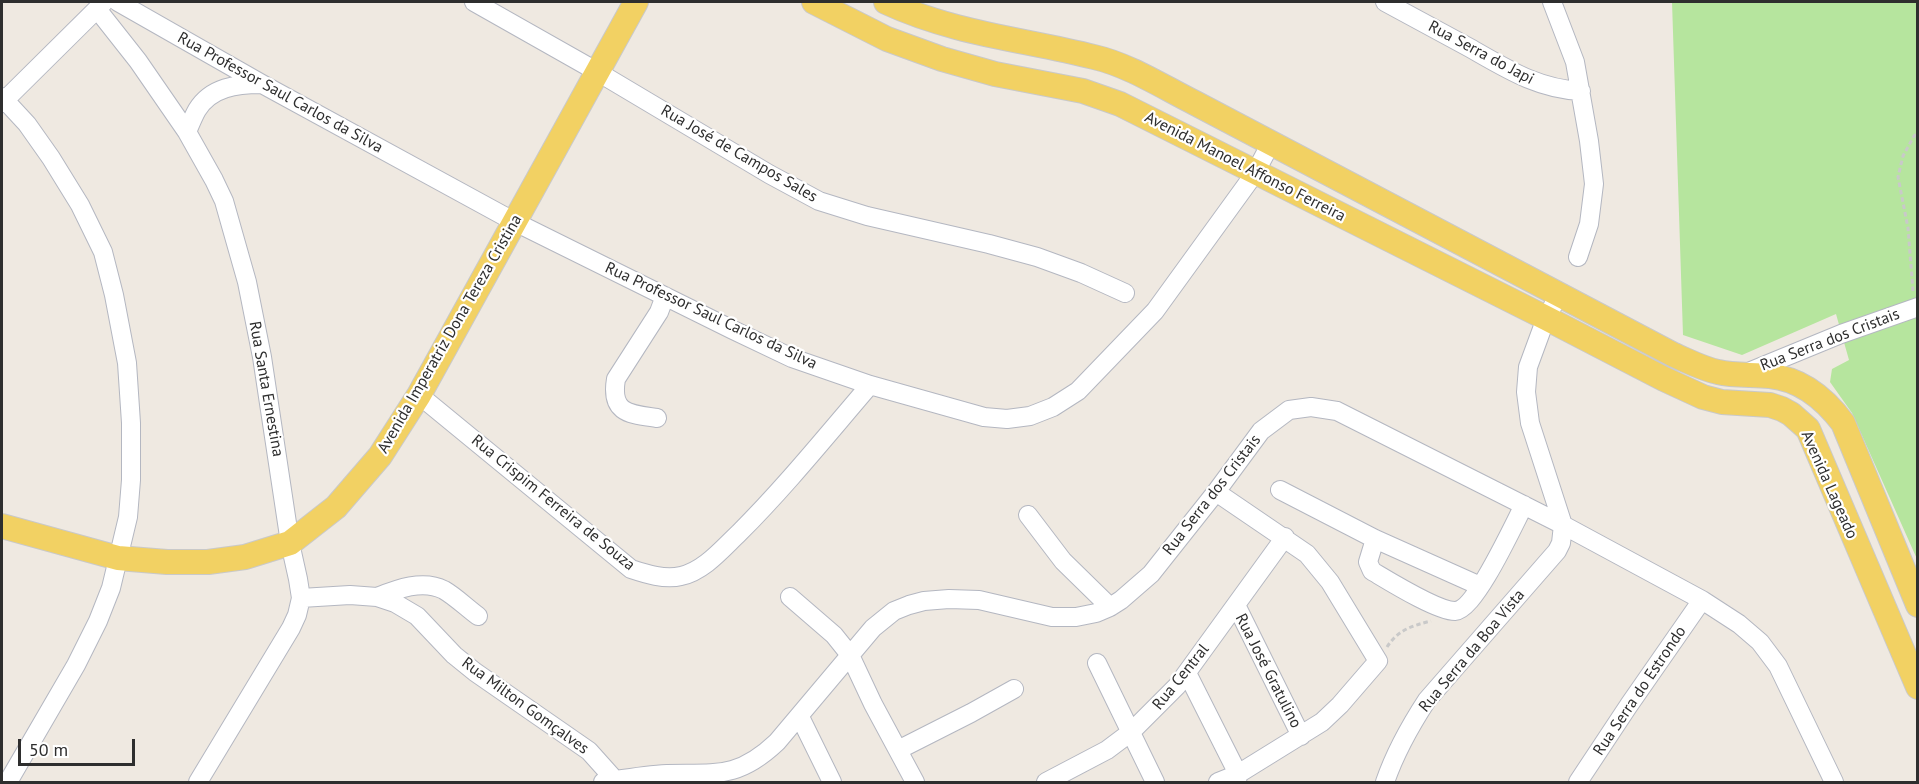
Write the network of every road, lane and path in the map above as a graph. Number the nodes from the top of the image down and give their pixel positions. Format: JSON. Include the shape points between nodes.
{"nodes":[{"id":1,"x":118,"y":2,"type":"edge"},
{"id":2,"x":474,"y":2,"type":"edge"},
{"id":3,"x":636,"y":2,"type":"edge"},
{"id":4,"x":814,"y":2,"type":"edge"},
{"id":5,"x":886,"y":2,"type":"edge"},
{"id":6,"x":1385,"y":2,"type":"edge"},
{"id":7,"x":1552,"y":2,"type":"edge"},
{"id":8,"x":100,"y":5,"type":"edge"},
{"id":9,"x":596,"y":71,"type":"junction"},
{"id":10,"x":262,"y":84,"type":"junction"},
{"id":11,"x":1581,"y":91,"type":"junction"},
{"id":12,"x":3,"y":100,"type":"edge"},
{"id":13,"x":187,"y":132,"type":"junction"},
{"id":14,"x":1917,"y":133,"type":"edge"},
{"id":15,"x":1271,"y":143,"type":"junction"},
{"id":16,"x":1255,"y":173,"type":"junction"},
{"id":17,"x":515,"y":222,"type":"junction"},
{"id":18,"x":1578,"y":258,"type":"dead end"},
{"id":19,"x":1125,"y":293,"type":"dead end"},
{"id":20,"x":1559,"y":295,"type":"junction"},
{"id":21,"x":665,"y":296,"type":"junction"},
{"id":22,"x":1915,"y":308,"type":"edge"},
{"id":23,"x":1546,"y":318,"type":"junction"},
{"id":24,"x":1742,"y":375,"type":"junction"},
{"id":25,"x":1659,"y":376,"type":"joint"},
{"id":26,"x":870,"y":385,"type":"junction"},
{"id":27,"x":419,"y":395,"type":"junction"},
{"id":28,"x":1832,"y":408,"type":"junction"},
{"id":29,"x":657,"y":418,"type":"dead end"},
{"id":30,"x":1808,"y":429,"type":"junction"},
{"id":31,"x":1280,"y":490,"type":"dead end"},
{"id":32,"x":1216,"y":492,"type":"junction"},
{"id":33,"x":1524,"y":505,"type":"junction"},
{"id":34,"x":1028,"y":515,"type":"dead end"},
{"id":35,"x":1563,"y":525,"type":"junction"},
{"id":36,"x":2,"y":526,"type":"edge"},
{"id":37,"x":1285,"y":537,"type":"junction"},
{"id":38,"x":1375,"y":539,"type":"junction"},
{"id":39,"x":290,"y":543,"type":"junction"},
{"id":40,"x":118,"y":558,"type":"junction"},
{"id":41,"x":1480,"y":586,"type":"junction"},
{"id":42,"x":377,"y":597,"type":"junction"},
{"id":43,"x":790,"y":597,"type":"dead end"},
{"id":44,"x":301,"y":598,"type":"junction"},
{"id":45,"x":1702,"y":600,"type":"junction"},
{"id":46,"x":1917,"y":604,"type":"edge"},
{"id":47,"x":1236,"y":605,"type":"junction"},
{"id":48,"x":1110,"y":607,"type":"junction"},
{"id":49,"x":478,"y":616,"type":"dead end"},
{"id":50,"x":1438,"y":620,"type":"dead end"},
{"id":51,"x":850,"y":655,"type":"junction"},
{"id":52,"x":1378,"y":661,"type":"junction"},
{"id":53,"x":1097,"y":663,"type":"dead end"},
{"id":54,"x":1187,"y":673,"type":"junction"},
{"id":55,"x":1917,"y":687,"type":"edge"},
{"id":56,"x":1014,"y":689,"type":"dead end"},
{"id":57,"x":800,"y":717,"type":"junction"},
{"id":58,"x":1131,"y":732,"type":"junction"},
{"id":59,"x":1301,"y":736,"type":"junction"},
{"id":60,"x":898,"y":750,"type":"junction"},
{"id":61,"x":747,"y":775,"type":"edge"},
{"id":62,"x":1073,"y":776,"type":"edge"},
{"id":63,"x":671,"y":778,"type":"edge"},
{"id":64,"x":1238,"y":778,"type":"edge"},
{"id":65,"x":609,"y":781,"type":"edge"},
{"id":66,"x":8,"y":783,"type":"edge"},
{"id":67,"x":198,"y":783,"type":"edge"},
{"id":68,"x":832,"y":783,"type":"edge"},
{"id":69,"x":915,"y":783,"type":"edge"},
{"id":70,"x":1046,"y":783,"type":"edge"},
{"id":71,"x":1155,"y":783,"type":"edge"},
{"id":72,"x":1218,"y":783,"type":"edge"},
{"id":73,"x":1385,"y":783,"type":"edge"},
{"id":74,"x":1578,"y":783,"type":"edge"},
{"id":75,"x":1834,"y":783,"type":"edge"}],
"edges":[{"from":1,"to":10,"type":"street","name":"Rua Professor Saul Carlos da Silva"},
{"from":2,"to":9,"type":"street","name":"Rua José de Campos Sales"},
{"from":3,"to":9,"type":"main road","name":"Avenida Imperatriz Dona Tereza Cristina"},
{"from":4,"to":16,"type":"main road","name":"Avenida Manoel Affonso Ferreira","via":[[887,39],[942,58],[995,74],[1083,91],[1120,104]]},
{"from":5,"to":15,"type":"main road","name":"Avenida Manoel Affonso Ferreira","via":[[939,23],[1116,64]]},
{"from":6,"to":11,"type":"street","name":"Rua Serra do Japi","via":[[1510,70],[1560,90]]},
{"from":7,"to":11,"type":"street","via":[[1575,62]]},
{"from":8,"to":12,"type":"street"},
{"from":8,"to":13,"type":"street","name":"Rua Santa Ernestina"},
{"from":9,"to":17,"type":"main road","name":"Avenida Imperatriz Dona Tereza Cristina"},
{"from":9,"to":19,"type":"street","name":"Rua José de Campos Sales","via":[[819,201],[1036,257]]},
{"from":10,"to":13,"type":"street","via":[[237,84],[215,92],[198,108]]},
{"from":10,"to":17,"type":"street","name":"Rua Professor Saul Carlos da Silva"},
{"from":11,"to":18,"type":"street","via":[[1594,184],[1589,224]]},
{"from":12,"to":40,"type":"street","via":[[27,124],[80,205],[103,252],[114,295],[127,363],[131,423],[128,517]]},
{"from":13,"to":39,"type":"street","name":"Rua Santa Ernestina","via":[[224,201],[247,282]]},
{"from":14,"to":22,"type":"path","via":[[1903,156],[1898,177],[1908,228]]},
{"from":15,"to":16,"type":"street","name":"Rua Professor Saul Carlos da Silva"},
{"from":15,"to":20,"type":"main road","name":"Avenida Manoel Affonso Ferreira"},
{"from":16,"to":23,"type":"main road","name":"Avenida Manoel Affonso Ferreira"},
{"from":16,"to":26,"type":"street","name":"Rua Professor Saul Carlos da Silva","via":[[1155,311],[1078,391],[1053,407],[1030,416],[984,417]]},
{"from":17,"to":21,"type":"street","name":"Rua Professor Saul Carlos da Silva"},
{"from":17,"to":27,"type":"main road","name":"Avenida Imperatriz Dona Tereza Cristina"},
{"from":20,"to":23,"type":"street"},
{"from":20,"to":24,"type":"main road","name":"Avenida Manoel Affonso Ferreira","via":[[1674,355],[1718,372]]},
{"from":21,"to":26,"type":"street","name":"Rua Professor Saul Carlos da Silva","via":[[792,358]]},
{"from":21,"to":29,"type":"street","via":[[616,379],[614,392],[626,413]]},
{"from":22,"to":24,"type":"street","name":"Rua Serra dos Cristais"},
{"from":23,"to":25,"type":"main road","name":"Avenida Manoel Affonso Ferreira"},
{"from":23,"to":35,"type":"street","via":[[1528,367],[1526,392],[1530,423]]},
{"from":24,"to":28,"type":"main road","via":[[1795,382]]},
{"from":25,"to":30,"type":"main road","name":"Avenida Lageado","via":[[1703,397],[1782,409]]},
{"from":26,"to":27,"type":"street","name":"Rua Crispim Ferreira de Souza","via":[[773,499],[699,568],[680,577],[651,576],[632,569]]},
{"from":27,"to":39,"type":"main road","name":"Avenida Imperatriz Dona Tereza Cristina","via":[[380,456],[336,507]]},
{"from":28,"to":30,"type":"main road"},
{"from":28,"to":46,"type":"main road","via":[[1843,423]]},
{"from":30,"to":55,"type":"main road","name":"Avenida Lageado"},
{"from":31,"to":38,"type":"street"},
{"from":32,"to":33,"type":"street","name":"Rua Serra dos Cristais","via":[[1261,431],[1289,410],[1311,407],[1338,411]]},
{"from":32,"to":37,"type":"street"},
{"from":32,"to":48,"type":"street","name":"Rua Serra dos Cristais","via":[[1151,574]]},
{"from":33,"to":35,"type":"street","name":"Rua Serra dos Cristais"},
{"from":33,"to":41,"type":"street"},
{"from":34,"to":48,"type":"street","via":[[1063,561]]},
{"from":35,"to":45,"type":"street","name":"Rua Serra dos Cristais"},
{"from":35,"to":73,"type":"street","name":"Rua Serra da Boa Vista","via":[[1557,551],[1427,700]]},
{"from":36,"to":40,"type":"main road","name":"Avenida Imperatriz Dona Tereza Cristina"},
{"from":37,"to":47,"type":"street","name":"Rua Central"},
{"from":37,"to":52,"type":"street","via":[[1308,554],[1330,582]]},
{"from":38,"to":41,"type":"street"},
{"from":38,"to":41,"type":"street","via":[[1368,562],[1372,571],[1438,606],[1462,609]]},
{"from":39,"to":40,"type":"main road","name":"Avenida Imperatriz Dona Tereza Cristina","via":[[245,557],[208,562]]},
{"from":39,"to":44,"type":"street","name":"Rua Santa Ernestina"},
{"from":40,"to":66,"type":"street","via":[[99,621]]},
{"from":42,"to":44,"type":"street","name":"Rua Milton Gomçalves"},
{"from":42,"to":49,"type":"street","via":[[421,585],[443,590]]},
{"from":42,"to":65,"type":"street","name":"Rua Milton Gomçalves","via":[[417,616],[454,655],[590,751]]},
{"from":43,"to":51,"type":"street","via":[[834,635]]},
{"from":44,"to":67,"type":"street","name":"Rua Santa Ernestina","via":[[291,628]]},
{"from":45,"to":74,"type":"street","name":"Rua Serra do Estrondo"},
{"from":45,"to":75,"type":"street","name":"Rua Serra dos Cristais","via":[[1760,642],[1778,666]]},
{"from":47,"to":54,"type":"street","name":"Rua Central"},
{"from":47,"to":59,"type":"street","name":"Rua José Gratulino"},
{"from":48,"to":51,"type":"street","name":"Rua Serra dos Cristais","via":[[1096,613],[1052,616],[979,600],[924,601],[894,611]]},
{"from":50,"to":52,"type":"path","via":[[1408,627],[1393,637]]},
{"from":51,"to":57,"type":"street","name":"Rua Serra dos Cristais"},
{"from":51,"to":60,"type":"street"},
{"from":52,"to":59,"type":"street","via":[[1340,705]]},
{"from":53,"to":58,"type":"street"},
{"from":54,"to":58,"type":"street","name":"Rua Central"},
{"from":54,"to":64,"type":"street"},
{"from":56,"to":60,"type":"street"},
{"from":57,"to":61,"type":"street","name":"Rua Serra dos Cristais"},
{"from":57,"to":68,"type":"street"},
{"from":58,"to":62,"type":"street","name":"Rua Central"},
{"from":58,"to":71,"type":"street"},
{"from":59,"to":64,"type":"street"},
{"from":60,"to":69,"type":"street"},
{"from":61,"to":63,"type":"street","name":"Rua Serra dos Cristais"},
{"from":62,"to":70,"type":"street","name":"Rua Central"},
{"from":63,"to":65,"type":"street","name":"Rua Serra dos Cristais"},
{"from":64,"to":72,"type":"street"}]}
